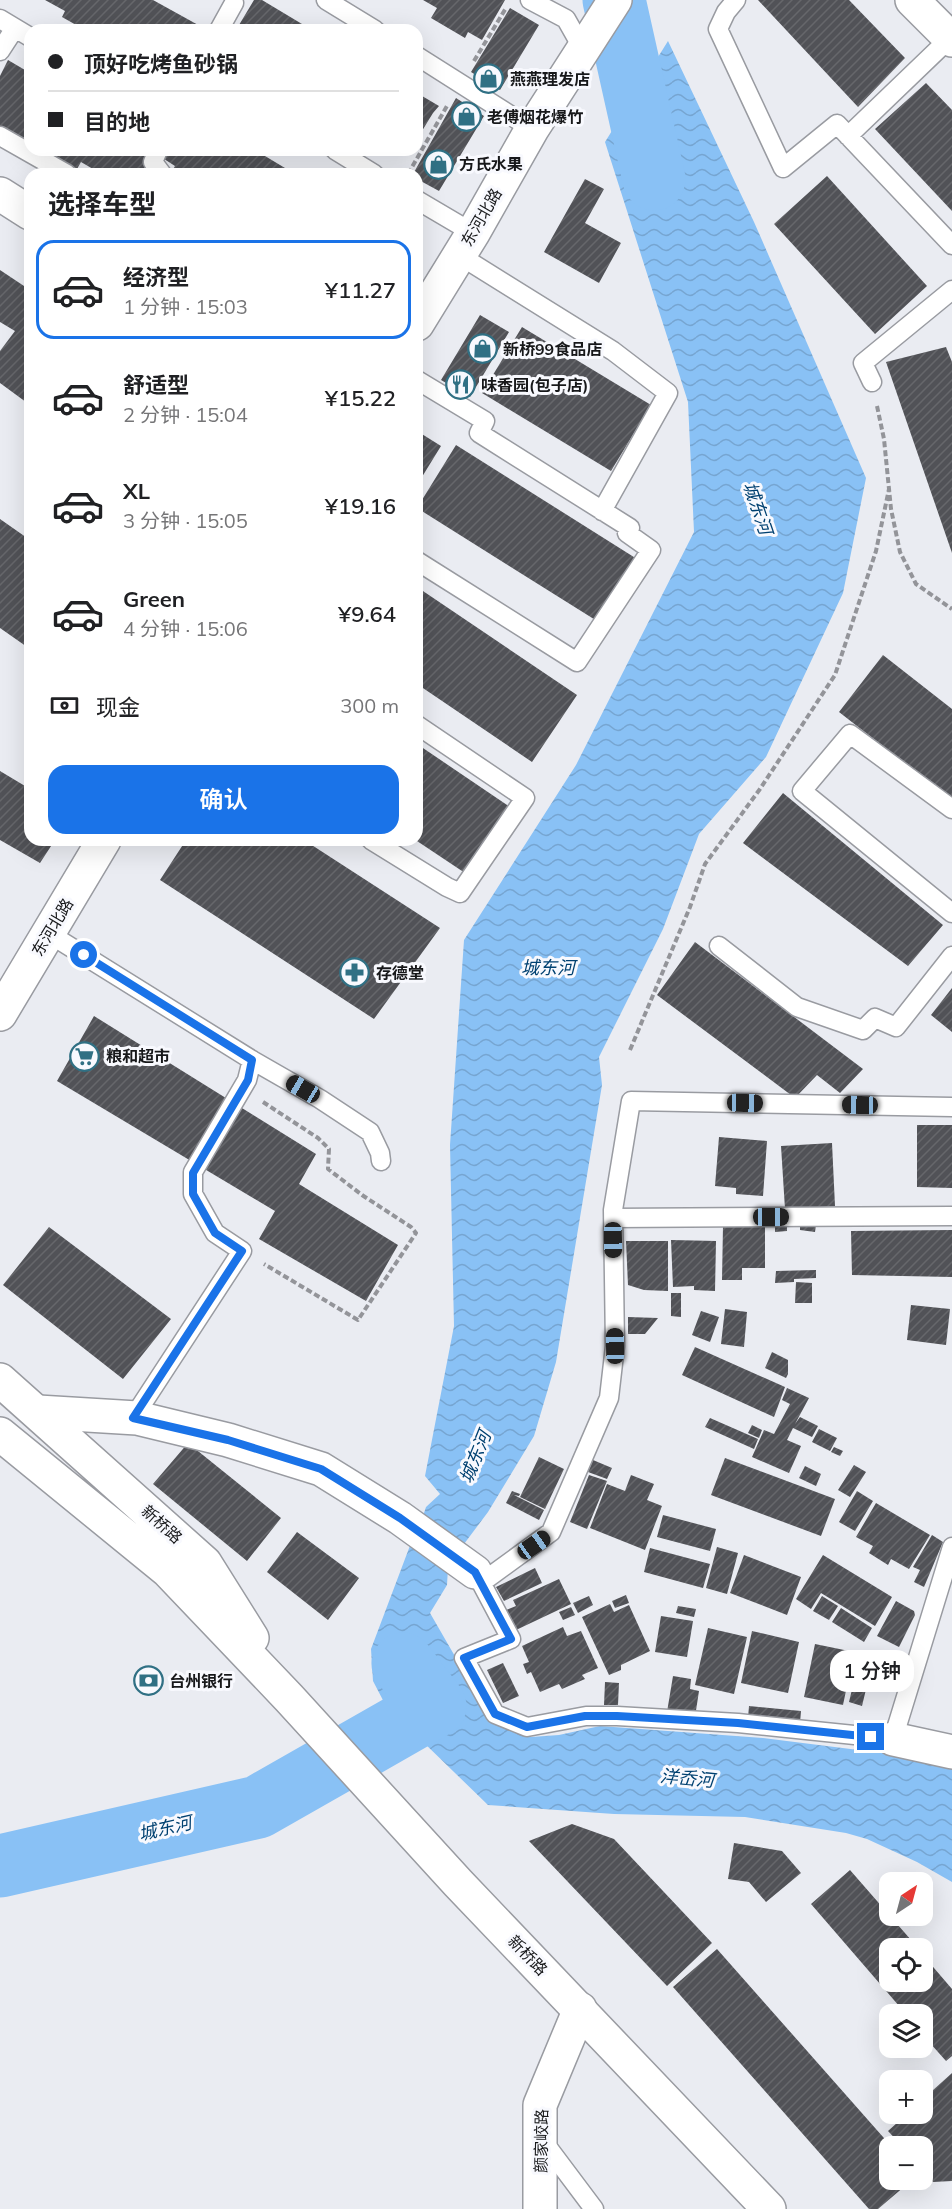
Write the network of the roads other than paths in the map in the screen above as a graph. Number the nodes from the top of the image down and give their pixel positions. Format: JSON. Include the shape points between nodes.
{"nodes":[{"id":1,"x":326,"y":0,"type":"edge"},
{"id":2,"x":530,"y":0,"type":"edge"},
{"id":3,"x":615,"y":0,"type":"edge"},
{"id":4,"x":736,"y":0,"type":"edge"},
{"id":5,"x":912,"y":0,"type":"edge"},
{"id":6,"x":233,"y":1,"type":"edge"},
{"id":7,"x":222,"y":24,"type":"edge"},
{"id":8,"x":365,"y":24,"type":"edge"},
{"id":9,"x":15,"y":28,"type":"edge"},
{"id":10,"x":951,"y":39,"type":"edge"},
{"id":11,"x":583,"y":49,"type":"junction"},
{"id":12,"x":0,"y":51,"type":"edge"},
{"id":13,"x":423,"y":60,"type":"edge"},
{"id":14,"x":532,"y":129,"type":"junction"},
{"id":15,"x":0,"y":135,"type":"edge"},
{"id":16,"x":848,"y":136,"type":"junction"},
{"id":17,"x":24,"y":149,"type":"edge"},
{"id":18,"x":36,"y":156,"type":"edge"},
{"id":19,"x":345,"y":156,"type":"edge"},
{"id":20,"x":57,"y":168,"type":"edge"},
{"id":21,"x":364,"y":168,"type":"edge"},
{"id":22,"x":0,"y":194,"type":"edge"},
{"id":23,"x":423,"y":205,"type":"edge"},
{"id":24,"x":24,"y":209,"type":"edge"},
{"id":25,"x":466,"y":244,"type":"junction"},
{"id":26,"x":952,"y":245,"type":"edge"},
{"id":27,"x":952,"y":290,"type":"edge"},
{"id":28,"x":423,"y":314,"type":"edge"},
{"id":29,"x":872,"y":382,"type":"road end"},
{"id":30,"x":423,"y":384,"type":"edge"},
{"id":31,"x":602,"y":511,"type":"junction"},
{"id":32,"x":423,"y":565,"type":"edge"},
{"id":33,"x":423,"y":728,"type":"edge"},
{"id":34,"x":952,"y":809,"type":"edge"},
{"id":35,"x":100,"y":846,"type":"edge"},
{"id":36,"x":381,"y":846,"type":"edge"},
{"id":37,"x":952,"y":913,"type":"edge"},
{"id":38,"x":48,"y":933,"type":"junction"},
{"id":39,"x":719,"y":946,"type":"dead end"},
{"id":40,"x":952,"y":956,"type":"edge"},
{"id":41,"x":0,"y":1014,"type":"edge"},
{"id":42,"x":252,"y":1060,"type":"junction"},
{"id":43,"x":952,"y":1107,"type":"edge"},
{"id":44,"x":381,"y":1161,"type":"dead end"},
{"id":45,"x":952,"y":1216,"type":"edge"},
{"id":46,"x":613,"y":1218,"type":"junction"},
{"id":47,"x":0,"y":1380,"type":"edge"},
{"id":48,"x":38,"y":1412,"type":"junction"},
{"id":49,"x":133,"y":1418,"type":"junction"},
{"id":50,"x":0,"y":1434,"type":"edge"},
{"id":51,"x":952,"y":1547,"type":"edge"},
{"id":52,"x":478,"y":1577,"type":"junction"},
{"id":53,"x":289,"y":1698,"type":"junction"},
{"id":54,"x":893,"y":1739,"type":"junction"},
{"id":55,"x":952,"y":1752,"type":"edge"},
{"id":56,"x":580,"y":2009,"type":"junction"},
{"id":57,"x":540,"y":2137,"type":"junction"},
{"id":58,"x":540,"y":2209,"type":"edge"},
{"id":59,"x":594,"y":2209,"type":"edge"},
{"id":60,"x":769,"y":2209,"type":"edge"}],
"edges":[{"from":1,"to":8,"type":"lane"},
{"from":2,"to":11,"type":"lane","via":[[566,19]]},
{"from":3,"to":11,"type":"street","name":"东河北路"},
{"from":4,"to":16,"type":"lane","via":[[718,29],[783,168],[837,124]]},
{"from":5,"to":10,"type":"street"},
{"from":6,"to":7,"type":"lane"},
{"from":9,"to":12,"type":"lane"},
{"from":10,"to":16,"type":"lane"},
{"from":11,"to":14,"type":"street","name":"东河北路"},
{"from":13,"to":14,"type":"lane"},
{"from":14,"to":25,"type":"street","name":"东河北路"},
{"from":15,"to":17,"type":"lane"},
{"from":16,"to":26,"type":"lane"},
{"from":18,"to":20,"type":"lane"},
{"from":19,"to":21,"type":"lane"},
{"from":22,"to":24,"type":"street"},
{"from":23,"to":25,"type":"lane"},
{"from":25,"to":28,"type":"street","name":"东河北路"},
{"from":25,"to":31,"type":"lane","via":[[668,393]]},
{"from":27,"to":29,"type":"lane","via":[[862,363]]},
{"from":30,"to":31,"type":"lane","via":[[485,421],[479,433]]},
{"from":31,"to":32,"type":"lane","via":[[630,528],[627,533],[651,550],[577,662]]},
{"from":33,"to":36,"type":"lane","via":[[525,798],[460,893]]},
{"from":34,"to":37,"type":"lane","via":[[850,734],[802,791]]},
{"from":35,"to":38,"type":"street","name":"东河北路"},
{"from":38,"to":41,"type":"street","name":"东河北路"},
{"from":38,"to":42,"type":"lane"},
{"from":39,"to":40,"type":"lane","via":[[797,1007],[863,1030],[875,1018],[896,1027]]},
{"from":42,"to":44,"type":"lane","via":[[370,1132]]},
{"from":42,"to":49,"type":"lane","via":[[248,1080],[193,1173],[193,1194],[215,1233],[242,1251]]},
{"from":43,"to":46,"type":"lane","via":[[630,1101]]},
{"from":45,"to":46,"type":"lane"},
{"from":46,"to":52,"type":"lane","via":[[615,1346],[609,1398],[551,1533]]},
{"from":47,"to":48,"type":"street","name":"新桥路"},
{"from":48,"to":49,"type":"street"},
{"from":48,"to":53,"type":"street","name":"新桥路","via":[[205,1563]]},
{"from":49,"to":52,"type":"street","via":[[228,1440],[321,1469],[400,1518]]},
{"from":50,"to":53,"type":"street","name":"新桥路","via":[[168,1571]]},
{"from":51,"to":54,"type":"lane"},
{"from":52,"to":54,"type":"lane","via":[[511,1639],[464,1658],[495,1714],[527,1727],[585,1716],[617,1716],[738,1723]]},
{"from":53,"to":56,"type":"street","name":"新桥路"},
{"from":54,"to":55,"type":"street"},
{"from":56,"to":57,"type":"street","name":"颜家峧路","via":[[540,2105]]},
{"from":56,"to":60,"type":"street","name":"新桥路"},
{"from":57,"to":58,"type":"street","name":"颜家峧路"},
{"from":57,"to":59,"type":"lane"}]}
